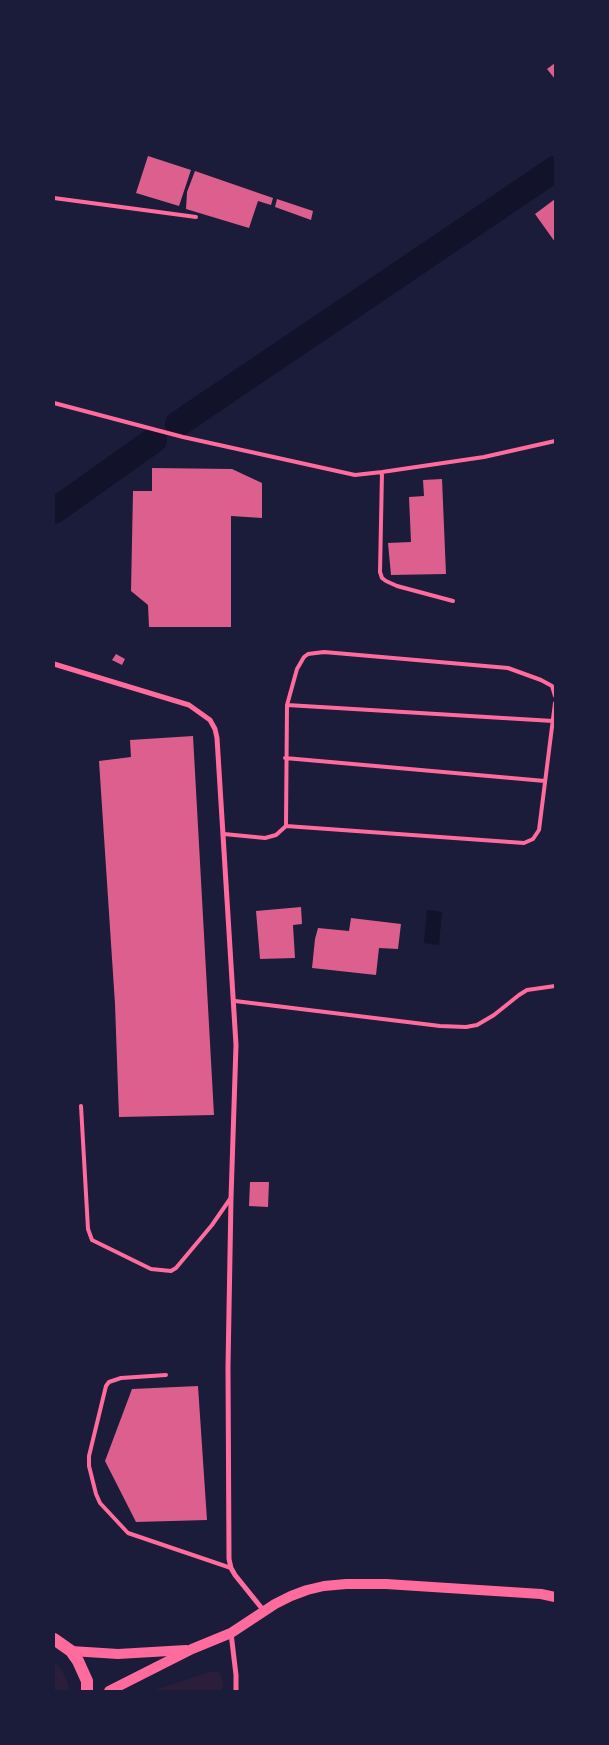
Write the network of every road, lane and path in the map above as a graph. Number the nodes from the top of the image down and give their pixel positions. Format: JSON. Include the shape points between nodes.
{"nodes":[{"id":1,"x":54,"y":198,"type":"edge"},
{"id":2,"x":196,"y":217,"type":"dead end"},
{"id":3,"x":54,"y":403,"type":"edge"},
{"id":4,"x":555,"y":441,"type":"edge"},
{"id":5,"x":382,"y":472,"type":"junction"},
{"id":6,"x":453,"y":601,"type":"dead end"},
{"id":7,"x":54,"y":664,"type":"edge"},
{"id":8,"x":555,"y":696,"type":"edge"},
{"id":9,"x":555,"y":703,"type":"edge"},
{"id":10,"x":287,"y":705,"type":"junction"},
{"id":11,"x":553,"y":721,"type":"junction"},
{"id":12,"x":285,"y":758,"type":"junction"},
{"id":13,"x":545,"y":780,"type":"junction"},
{"id":14,"x":286,"y":826,"type":"junction"},
{"id":15,"x":224,"y":834,"type":"junction"},
{"id":16,"x":555,"y":986,"type":"edge"},
{"id":17,"x":235,"y":1001,"type":"junction"},
{"id":18,"x":81,"y":1106,"type":"dead end"},
{"id":19,"x":231,"y":1198,"type":"junction"},
{"id":20,"x":166,"y":1375,"type":"dead end"},
{"id":21,"x":231,"y":1568,"type":"junction"},
{"id":22,"x":555,"y":1597,"type":"edge"},
{"id":23,"x":264,"y":1612,"type":"junction"},
{"id":24,"x":232,"y":1633,"type":"junction"},
{"id":25,"x":54,"y":1639,"type":"edge"},
{"id":26,"x":192,"y":1649,"type":"junction"},
{"id":27,"x":71,"y":1652,"type":"junction"},
{"id":28,"x":87,"y":1691,"type":"edge"},
{"id":29,"x":108,"y":1691,"type":"edge"},
{"id":30,"x":236,"y":1691,"type":"edge"}],
"edges":[{"from":1,"to":2,"type":"lane"},
{"from":3,"to":5,"type":"lane","via":[[346,474]]},
{"from":4,"to":5,"type":"lane","via":[[484,457]]},
{"from":5,"to":6,"type":"lane","via":[[382,578],[397,586]]},
{"from":7,"to":15,"type":"street","via":[[178,700],[210,720],[219,747]]},
{"from":8,"to":10,"type":"lane","via":[[552,686],[508,668],[324,652],[304,657],[297,669]]},
{"from":9,"to":11,"type":"lane"},
{"from":10,"to":11,"type":"lane"},
{"from":10,"to":12,"type":"lane"},
{"from":11,"to":13,"type":"lane"},
{"from":12,"to":13,"type":"lane"},
{"from":12,"to":14,"type":"lane"},
{"from":13,"to":14,"type":"lane","via":[[539,830],[532,840],[524,843]]},
{"from":14,"to":15,"type":"lane","via":[[276,835],[265,838]]},
{"from":15,"to":17,"type":"street"},
{"from":16,"to":17,"type":"lane","via":[[528,990],[494,1015],[466,1027]]},
{"from":17,"to":19,"type":"street"},
{"from":18,"to":19,"type":"lane","via":[[88,1229],[92,1240],[151,1268],[171,1271]]},
{"from":19,"to":21,"type":"street","via":[[228,1386]]},
{"from":20,"to":21,"type":"lane","via":[[121,1378],[106,1386],[88,1456],[96,1494],[100,1503],[128,1533]]},
{"from":21,"to":23,"type":"street"},
{"from":22,"to":23,"type":"main road","via":[[532,1593],[346,1584],[307,1590]]},
{"from":23,"to":24,"type":"main road"},
{"from":24,"to":26,"type":"main road"},
{"from":24,"to":30,"type":"street"},
{"from":25,"to":27,"type":"main road"},
{"from":26,"to":27,"type":"main road","via":[[118,1654]]},
{"from":26,"to":29,"type":"main road"},
{"from":27,"to":28,"type":"main road","via":[[87,1681]]}]}
